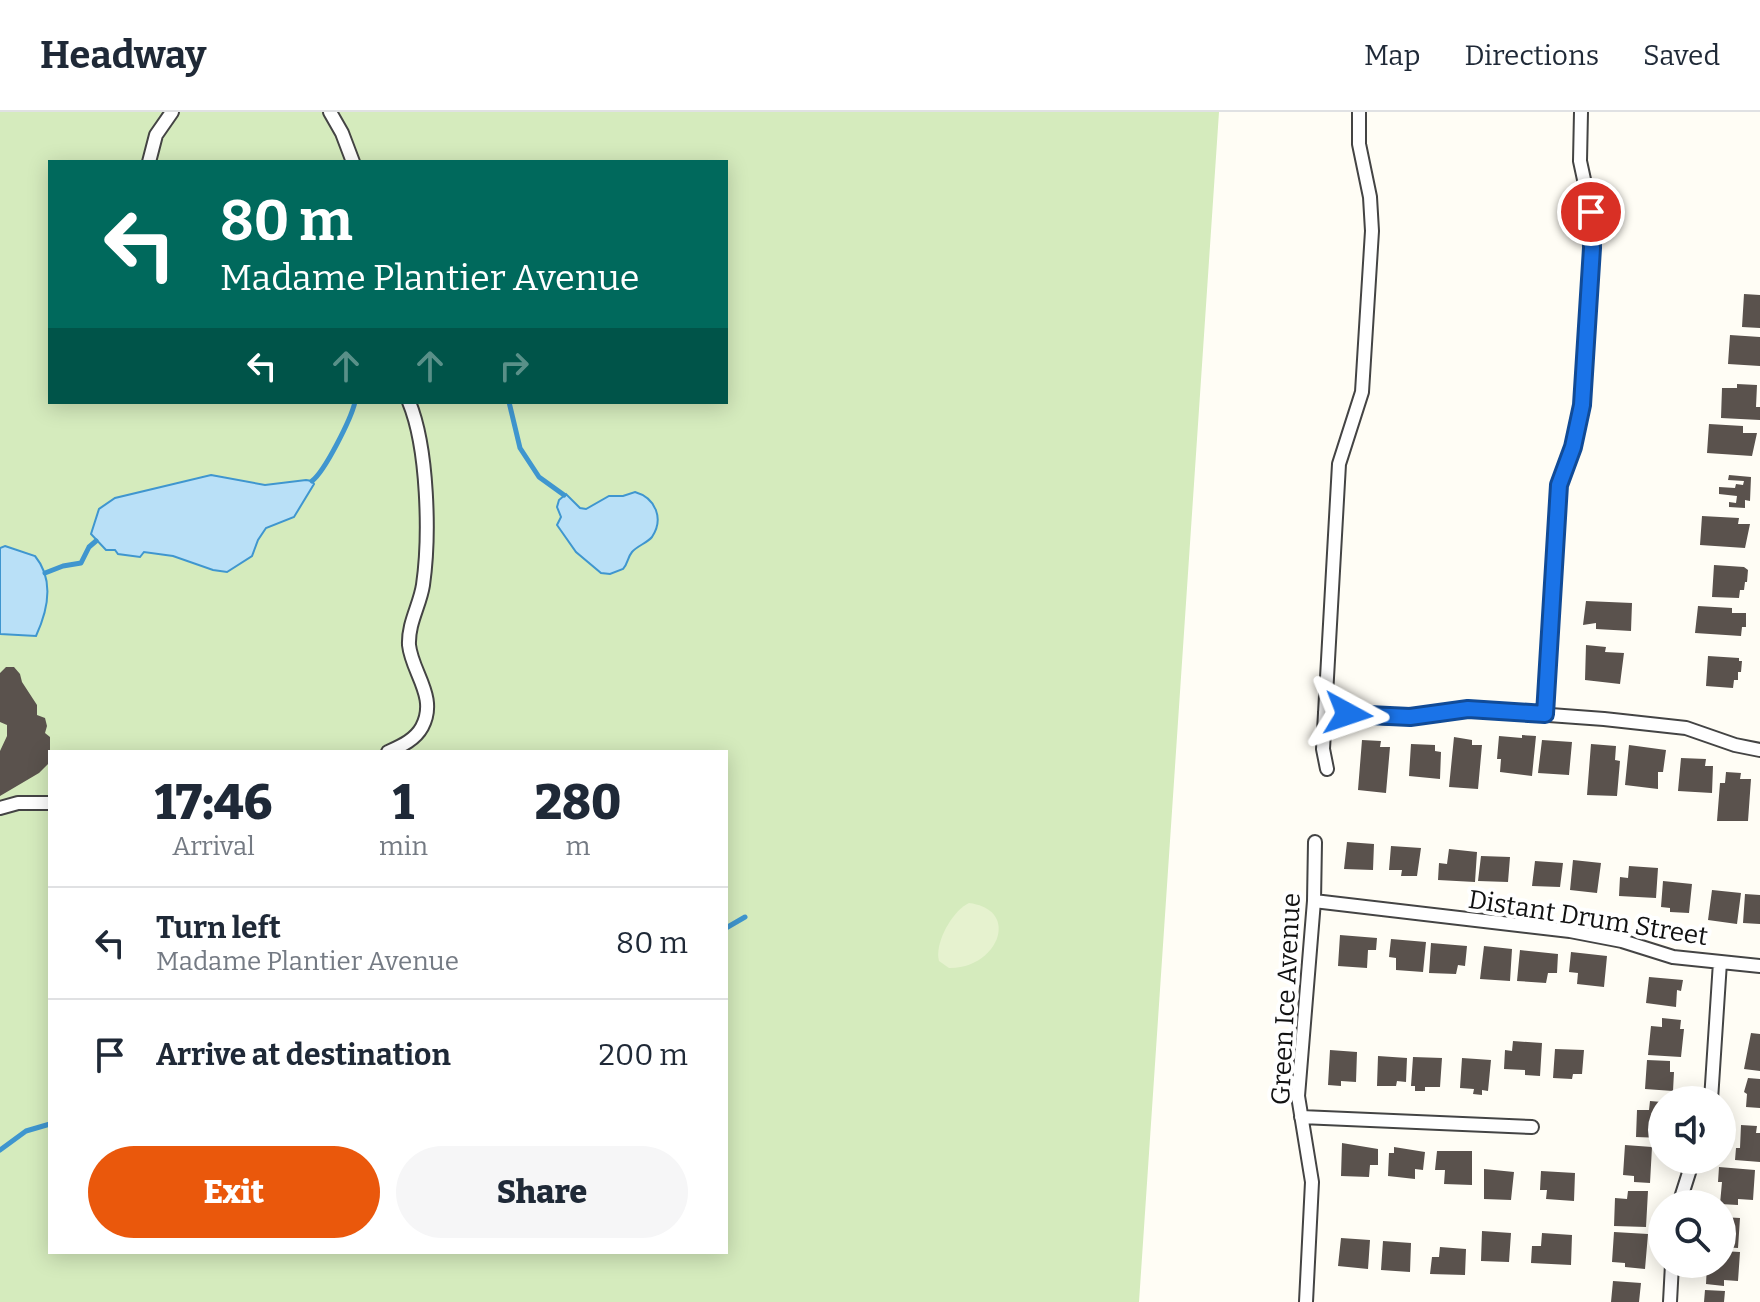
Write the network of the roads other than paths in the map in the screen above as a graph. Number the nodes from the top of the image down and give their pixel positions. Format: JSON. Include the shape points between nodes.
{"nodes":[{"id":1,"x":172,"y":112,"type":"edge"},
{"id":2,"x":330,"y":112,"type":"edge"},
{"id":3,"x":1359,"y":112,"type":"edge"},
{"id":4,"x":1581,"y":112,"type":"edge"},
{"id":5,"x":150,"y":160,"type":"edge"},
{"id":6,"x":352,"y":160,"type":"edge"},
{"id":7,"x":410,"y":404,"type":"edge"},
{"id":8,"x":1325,"y":712,"type":"junction"},
{"id":9,"x":1545,"y":714,"type":"junction"},
{"id":10,"x":393,"y":750,"type":"edge"},
{"id":11,"x":1760,"y":750,"type":"edge"},
{"id":12,"x":1327,"y":769,"type":"dead end"},
{"id":13,"x":48,"y":803,"type":"edge"},
{"id":14,"x":0,"y":808,"type":"edge"},
{"id":15,"x":1315,"y":842,"type":"dead end"},
{"id":16,"x":1314,"y":901,"type":"junction"},
{"id":17,"x":1720,"y":962,"type":"junction"},
{"id":18,"x":1760,"y":966,"type":"edge"},
{"id":19,"x":1712,"y":1086,"type":"edge"},
{"id":20,"x":1301,"y":1117,"type":"junction"},
{"id":21,"x":1532,"y":1127,"type":"dead end"},
{"id":22,"x":1671,"y":1278,"type":"edge"},
{"id":23,"x":1306,"y":1302,"type":"edge"},
{"id":24,"x":1670,"y":1302,"type":"edge"}],
"edges":[{"from":1,"to":5,"type":"street","via":[[156,135]]},
{"from":2,"to":6,"type":"street"},
{"from":3,"to":8,"type":"street","via":[[1359,144],[1370,197],[1370,261],[1362,392],[1338,474]]},
{"from":4,"to":9,"type":"street","via":[[1580,161],[1592,248],[1582,405],[1559,485]]},
{"from":7,"to":10,"type":"street","via":[[420,446],[427,539],[409,646],[428,702],[422,726],[407,744]]},
{"from":8,"to":9,"type":"street","via":[[1391,718],[1468,709]]},
{"from":8,"to":12,"type":"street"},
{"from":9,"to":11,"type":"street","via":[[1686,728]]},
{"from":13,"to":14,"type":"street"},
{"from":15,"to":16,"type":"street","name":"Green Ice Avenue"},
{"from":16,"to":17,"type":"street","name":"Distant Drum Street","via":[[1570,931],[1673,957]]},
{"from":16,"to":20,"type":"street","name":"Green Ice Avenue","via":[[1298,1096]]},
{"from":17,"to":18,"type":"street","name":"Distant Drum Street"},
{"from":17,"to":19,"type":"street"},
{"from":20,"to":21,"type":"street"},
{"from":20,"to":23,"type":"street","name":"Green Ice Avenue","via":[[1312,1182]]},
{"from":22,"to":24,"type":"street"}]}
